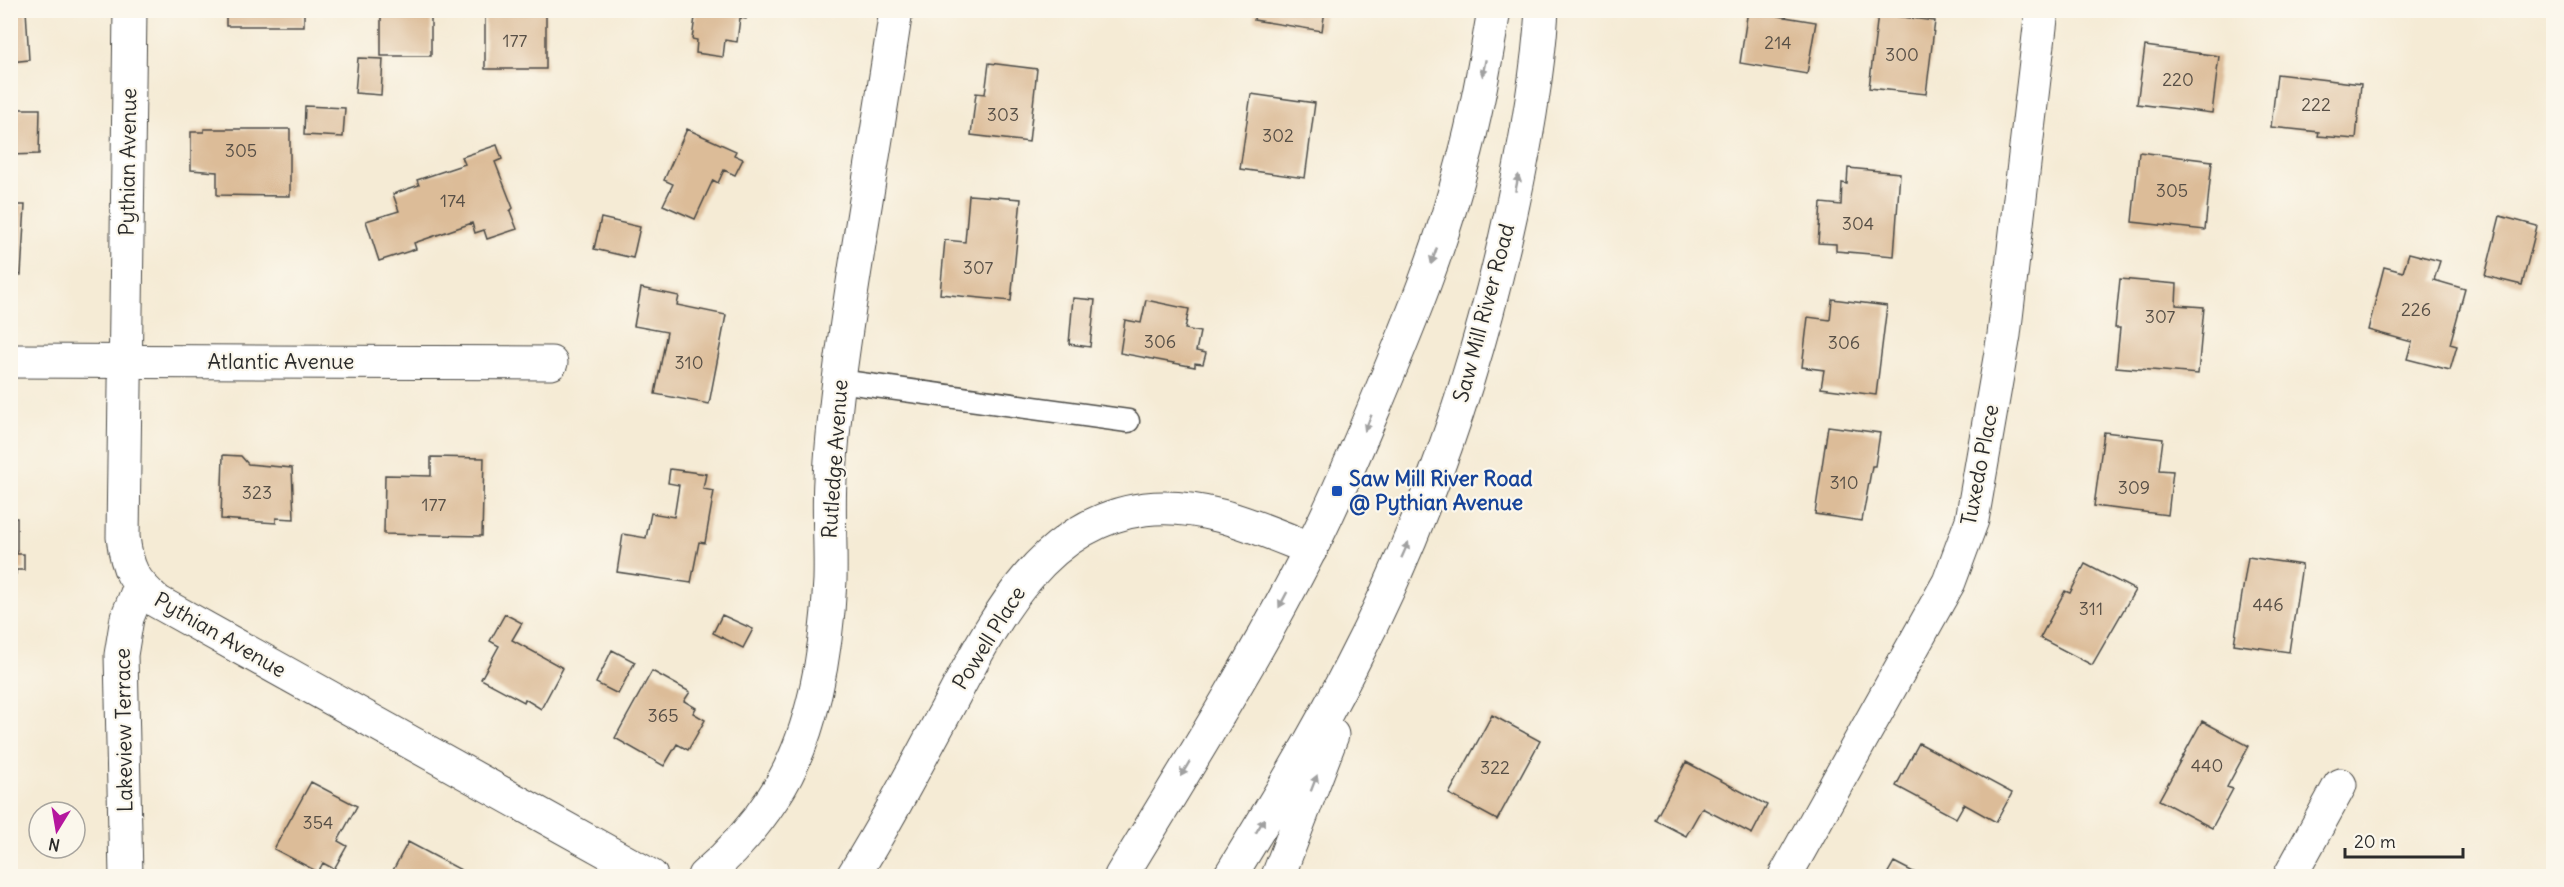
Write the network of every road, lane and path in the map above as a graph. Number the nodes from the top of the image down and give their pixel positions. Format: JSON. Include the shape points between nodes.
{"nodes":[{"id":1,"x":130,"y":10,"type":"edge"},
{"id":2,"x":896,"y":10,"type":"edge"},
{"id":3,"x":1494,"y":10,"type":"edge"},
{"id":4,"x":1542,"y":10,"type":"edge"},
{"id":5,"x":2042,"y":10,"type":"edge"},
{"id":6,"x":10,"y":361,"type":"edge"},
{"id":7,"x":125,"y":361,"type":"junction"},
{"id":8,"x":550,"y":363,"type":"dead end"},
{"id":9,"x":839,"y":381,"type":"junction"},
{"id":10,"x":1128,"y":421,"type":"dead end"},
{"id":11,"x":1311,"y":549,"type":"junction"},
{"id":12,"x":140,"y":586,"type":"junction"},
{"id":13,"x":1382,"y":604,"type":"junction"},
{"id":14,"x":2340,"y":784,"type":"dead end"},
{"id":15,"x":126,"y":876,"type":"edge"},
{"id":16,"x":651,"y":876,"type":"edge"},
{"id":17,"x":704,"y":876,"type":"edge"},
{"id":18,"x":853,"y":876,"type":"edge"},
{"id":19,"x":1121,"y":876,"type":"edge"},
{"id":20,"x":1230,"y":876,"type":"edge"},
{"id":21,"x":1278,"y":876,"type":"edge"},
{"id":22,"x":1785,"y":876,"type":"edge"},
{"id":23,"x":2290,"y":876,"type":"edge"}],
"edges":[{"from":1,"to":7,"type":"street","name":"Pythian Avenue"},
{"from":2,"to":9,"type":"street","name":"Rutledge Avenue"},
{"from":3,"to":11,"type":"street","one_way":true,"via":[[1461,169],[1417,307]]},
{"from":13,"to":4,"type":"street","name":"Saw Mill River Road","one_way":true,"via":[[1440,462],[1485,322],[1518,182]]},
{"from":5,"to":22,"type":"street","name":"Tuxedo Place","via":[[2004,335],[1972,520],[1949,582]]},
{"from":6,"to":7,"type":"street","name":"Atlantic Avenue"},
{"from":7,"to":8,"type":"street","name":"Atlantic Avenue"},
{"from":7,"to":12,"type":"street","name":"Pythian Avenue","via":[[123,537],[132,576]]},
{"from":9,"to":10,"type":"lane"},
{"from":9,"to":17,"type":"street","name":"Rutledge Avenue","via":[[830,480],[826,632],[809,718],[774,797],[750,830]]},
{"from":11,"to":18,"type":"street","name":"Powell Place","via":[[1211,513],[1168,509],[1123,514],[1060,547],[1033,570],[1000,614]]},
{"from":11,"to":19,"type":"street","one_way":true,"via":[[1241,677]]},
{"from":12,"to":15,"type":"street","name":"Lakeview Terrace","via":[[127,618],[122,655]]},
{"from":12,"to":16,"type":"street","name":"Pythian Avenue","via":[[169,608]]},
{"from":20,"to":13,"type":"street","one_way":true,"via":[[1316,732]]},
{"from":21,"to":13,"type":"street","one_way":true},
{"from":14,"to":23,"type":"street"}]}
